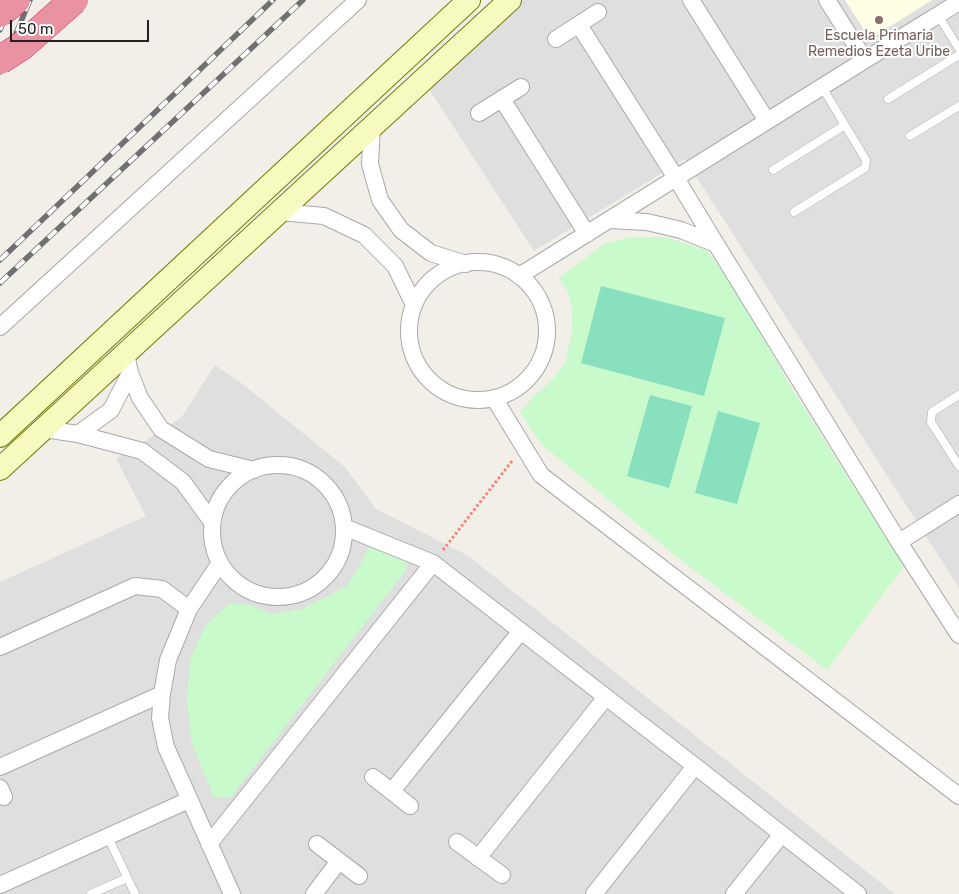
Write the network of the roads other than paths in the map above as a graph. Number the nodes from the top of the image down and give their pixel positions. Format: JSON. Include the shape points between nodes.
{"nodes":[{"id":1,"x":16,"y":0,"type":"edge"},
{"id":2,"x":74,"y":0,"type":"edge"},
{"id":3,"x":358,"y":0,"type":"edge"},
{"id":4,"x":469,"y":0,"type":"edge"},
{"id":5,"x":510,"y":0,"type":"edge"},
{"id":6,"x":691,"y":0,"type":"edge"},
{"id":7,"x":827,"y":0,"type":"edge"},
{"id":8,"x":959,"y":2,"type":"edge"},
{"id":9,"x":598,"y":12,"type":"dead end"},
{"id":10,"x":0,"y":13,"type":"edge"},
{"id":11,"x":938,"y":15,"type":"junction"},
{"id":12,"x":579,"y":25,"type":"junction"},
{"id":13,"x":556,"y":39,"type":"dead end"},
{"id":14,"x":959,"y":49,"type":"edge"},
{"id":15,"x":959,"y":55,"type":"edge"},
{"id":16,"x":0,"y":60,"type":"edge"},
{"id":17,"x":865,"y":60,"type":"junction"},
{"id":18,"x":520,"y":87,"type":"dead end"},
{"id":19,"x":822,"y":87,"type":"junction"},
{"id":20,"x":502,"y":99,"type":"junction"},
{"id":21,"x":888,"y":99,"type":"dead end"},
{"id":22,"x":959,"y":106,"type":"edge"},
{"id":23,"x":479,"y":113,"type":"dead end"},
{"id":24,"x":767,"y":121,"type":"junction"},
{"id":25,"x":845,"y":125,"type":"junction"},
{"id":26,"x":372,"y":127,"type":"junction"},
{"id":27,"x":910,"y":136,"type":"dead end"},
{"id":28,"x":773,"y":170,"type":"dead end"},
{"id":29,"x":676,"y":178,"type":"junction"},
{"id":30,"x":280,"y":212,"type":"junction"},
{"id":31,"x":794,"y":212,"type":"dead end"},
{"id":32,"x":609,"y":220,"type":"junction"},
{"id":33,"x":587,"y":234,"type":"junction"},
{"id":34,"x":716,"y":244,"type":"junction"},
{"id":35,"x":466,"y":264,"type":"junction"},
{"id":36,"x":518,"y":276,"type":"junction"},
{"id":37,"x":414,"y":305,"type":"junction"},
{"id":38,"x":0,"y":327,"type":"edge"},
{"id":39,"x":128,"y":364,"type":"junction"},
{"id":40,"x":67,"y":373,"type":"junction"},
{"id":41,"x":85,"y":392,"type":"junction"},
{"id":42,"x":959,"y":395,"type":"edge"},
{"id":43,"x":494,"y":398,"type":"junction"},
{"id":44,"x":44,"y":429,"type":"junction"},
{"id":45,"x":78,"y":434,"type":"junction"},
{"id":46,"x":0,"y":436,"type":"edge"},
{"id":47,"x":956,"y":455,"type":"edge"},
{"id":48,"x":959,"y":466,"type":"edge"},
{"id":49,"x":0,"y":469,"type":"edge"},
{"id":50,"x":254,"y":470,"type":"junction"},
{"id":51,"x":959,"y":504,"type":"edge"},
{"id":52,"x":212,"y":522,"type":"junction"},
{"id":53,"x":344,"y":527,"type":"junction"},
{"id":54,"x":899,"y":542,"type":"junction"},
{"id":55,"x":220,"y":563,"type":"junction"},
{"id":56,"x":433,"y":563,"type":"junction"},
{"id":57,"x":189,"y":609,"type":"junction"},
{"id":58,"x":521,"y":631,"type":"junction"},
{"id":59,"x":959,"y":635,"type":"edge"},
{"id":60,"x":0,"y":647,"type":"edge"},
{"id":61,"x":162,"y":694,"type":"junction"},
{"id":62,"x":606,"y":697,"type":"junction"},
{"id":63,"x":695,"y":766,"type":"junction"},
{"id":64,"x":0,"y":767,"type":"edge"},
{"id":65,"x":373,"y":777,"type":"dead end"},
{"id":66,"x":392,"y":791,"type":"junction"},
{"id":67,"x":959,"y":796,"type":"edge"},
{"id":68,"x":189,"y":800,"type":"junction"},
{"id":69,"x":410,"y":806,"type":"dead end"},
{"id":70,"x":782,"y":834,"type":"junction"},
{"id":71,"x":108,"y":837,"type":"junction"},
{"id":72,"x":457,"y":842,"type":"dead end"},
{"id":73,"x":208,"y":844,"type":"junction"},
{"id":74,"x":316,"y":844,"type":"dead end"},
{"id":75,"x":478,"y":858,"type":"junction"},
{"id":76,"x":339,"y":861,"type":"junction"},
{"id":77,"x":502,"y":875,"type":"dead end"},
{"id":78,"x":359,"y":876,"type":"dead end"},
{"id":79,"x":127,"y":878,"type":"junction"},
{"id":80,"x":0,"y":885,"type":"edge"},
{"id":81,"x":91,"y":894,"type":"edge"},
{"id":82,"x":134,"y":894,"type":"edge"},
{"id":83,"x":232,"y":894,"type":"edge"},
{"id":84,"x":314,"y":894,"type":"edge"},
{"id":85,"x":594,"y":894,"type":"edge"},
{"id":86,"x":734,"y":894,"type":"edge"},
{"id":87,"x":858,"y":894,"type":"edge"}],
"edges":[{"from":1,"to":10,"type":"highway","bridge":true},
{"from":2,"to":16,"type":"highway","bridge":true,"via":[[23,45]]},
{"from":3,"to":38,"type":"street"},
{"from":4,"to":40,"type":"main road"},
{"from":5,"to":26,"type":"main road"},
{"from":6,"to":24,"type":"street"},
{"from":7,"to":17,"type":"street"},
{"from":8,"to":11,"type":"street"},
{"from":9,"to":12,"type":"street"},
{"from":11,"to":14,"type":"lane"},
{"from":11,"to":17,"type":"street"},
{"from":12,"to":13,"type":"street"},
{"from":12,"to":29,"type":"street"},
{"from":15,"to":21,"type":"lane"},
{"from":17,"to":19,"type":"street"},
{"from":18,"to":20,"type":"street"},
{"from":19,"to":24,"type":"street"},
{"from":19,"to":25,"type":"lane"},
{"from":20,"to":23,"type":"street"},
{"from":20,"to":33,"type":"street"},
{"from":22,"to":27,"type":"lane"},
{"from":24,"to":29,"type":"street"},
{"from":25,"to":28,"type":"lane"},
{"from":25,"to":31,"type":"lane","via":[[866,160],[865,168]]},
{"from":26,"to":30,"type":"main road"},
{"from":26,"to":35,"type":"street","via":[[370,164],[380,200],[401,230],[431,253]]},
{"from":29,"to":32,"type":"street"},
{"from":29,"to":34,"type":"street"},
{"from":30,"to":37,"type":"street","via":[[324,216],[364,235],[395,266]]},
{"from":30,"to":39,"type":"main road"},
{"from":32,"to":33,"type":"street"},
{"from":32,"to":34,"type":"street","via":[[647,222],[681,230]]},
{"from":33,"to":36,"type":"street"},
{"from":34,"to":54,"type":"street"},
{"from":35,"to":36,"type":"street","via":[[494,264]]},
{"from":35,"to":37,"type":"street","via":[[440,274],[430,282]]},
{"from":36,"to":43,"type":"street","via":[[529,285],[543,308],[545,348],[532,374],[521,385]]},
{"from":37,"to":43,"type":"street","via":[[410,319],[411,349],[425,376],[449,394],[479,400]]},
{"from":39,"to":41,"type":"main road"},
{"from":39,"to":45,"type":"street","via":[[111,410]]},
{"from":39,"to":50,"type":"street","via":[[140,398],[161,429],[208,460]]},
{"from":40,"to":41,"type":"main road"},
{"from":40,"to":46,"type":"main road"},
{"from":41,"to":44,"type":"main road"},
{"from":42,"to":47,"type":"lane","via":[[932,412],[931,422]]},
{"from":43,"to":67,"type":"street","via":[[542,475]]},
{"from":44,"to":45,"type":"street"},
{"from":44,"to":49,"type":"main road"},
{"from":45,"to":52,"type":"street","via":[[142,451],[183,482]]},
{"from":47,"to":48,"type":"lane"},
{"from":50,"to":52,"type":"street","via":[[241,476],[221,497]]},
{"from":50,"to":53,"type":"street","via":[[282,465],[310,473],[332,492],[344,518]]},
{"from":51,"to":54,"type":"street"},
{"from":52,"to":55,"type":"street","via":[[213,543]]},
{"from":53,"to":55,"type":"street","via":[[343,546],[332,569],[314,587],[302,593],[277,598],[263,596],[238,584]]},
{"from":53,"to":56,"type":"street"},
{"from":54,"to":59,"type":"street"},
{"from":55,"to":57,"type":"street"},
{"from":56,"to":58,"type":"street"},
{"from":56,"to":73,"type":"street"},
{"from":57,"to":60,"type":"street","via":[[162,590],[135,586]]},
{"from":57,"to":61,"type":"street","via":[[168,660]]},
{"from":58,"to":62,"type":"street"},
{"from":58,"to":66,"type":"street"},
{"from":61,"to":64,"type":"street"},
{"from":61,"to":68,"type":"street","via":[[160,718],[166,747]]},
{"from":62,"to":63,"type":"street"},
{"from":62,"to":75,"type":"street"},
{"from":63,"to":70,"type":"street"},
{"from":63,"to":85,"type":"street"},
{"from":65,"to":66,"type":"street"},
{"from":66,"to":69,"type":"street"},
{"from":68,"to":71,"type":"street"},
{"from":68,"to":73,"type":"street"},
{"from":70,"to":86,"type":"street"},
{"from":70,"to":87,"type":"street"},
{"from":71,"to":79,"type":"lane"},
{"from":71,"to":80,"type":"street"},
{"from":72,"to":75,"type":"street"},
{"from":73,"to":83,"type":"street"},
{"from":74,"to":76,"type":"street"},
{"from":75,"to":77,"type":"street"},
{"from":76,"to":78,"type":"street"},
{"from":76,"to":84,"type":"street"},
{"from":79,"to":81,"type":"lane"},
{"from":79,"to":82,"type":"lane"}]}
